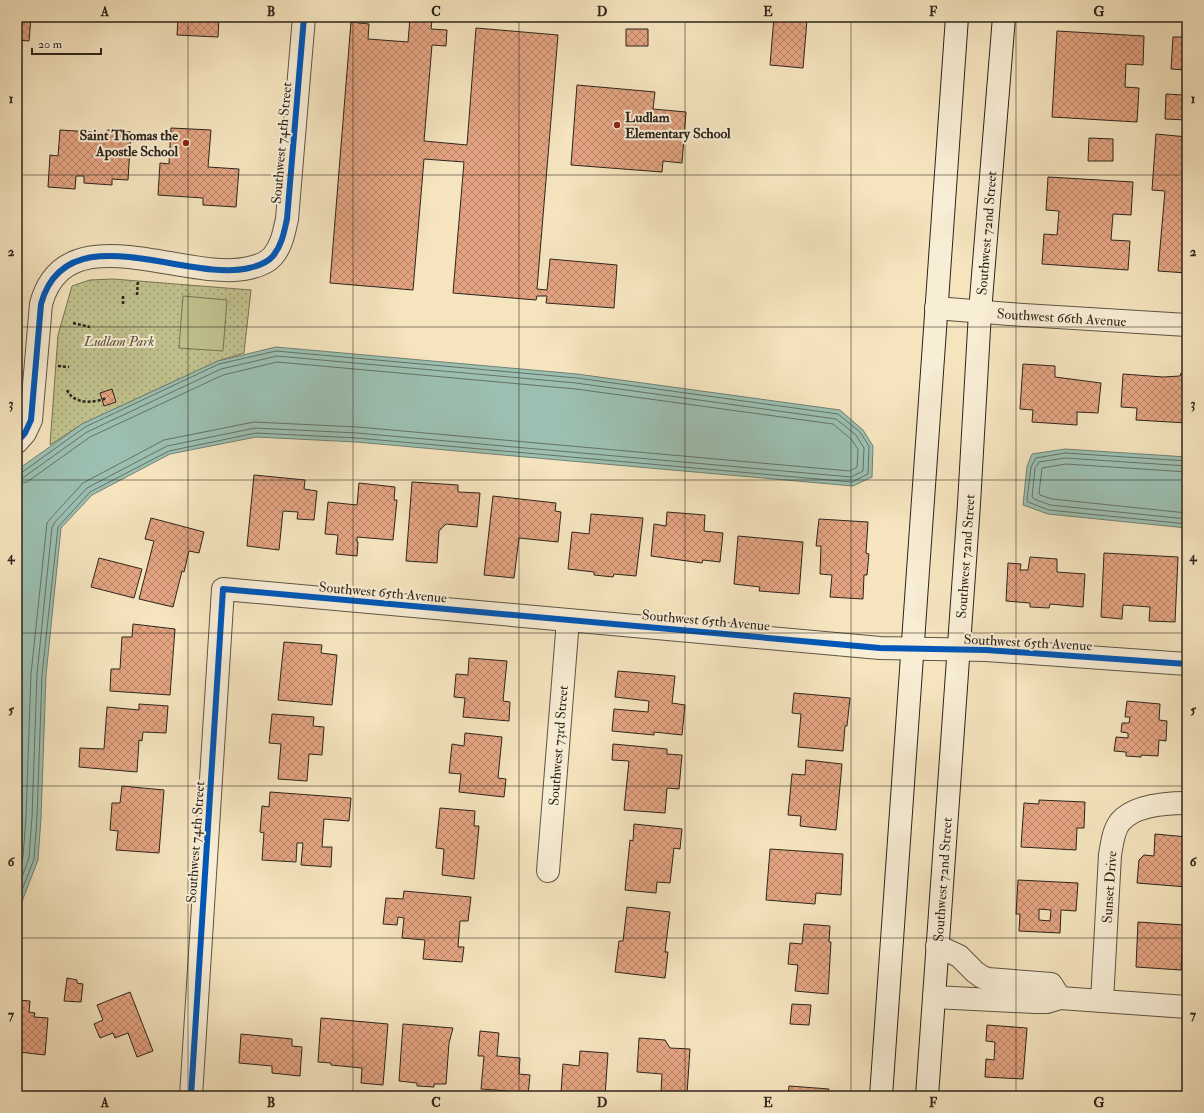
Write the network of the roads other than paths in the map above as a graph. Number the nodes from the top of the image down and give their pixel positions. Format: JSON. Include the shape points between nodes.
{"nodes":[{"id":1,"x":304,"y":17,"type":"edge"},
{"id":2,"x":957,"y":17,"type":"edge"},
{"id":3,"x":1004,"y":17,"type":"edge"},
{"id":4,"x":936,"y":308,"type":"junction"},
{"id":5,"x":980,"y":312,"type":"junction"},
{"id":6,"x":1187,"y":325,"type":"edge"},
{"id":7,"x":17,"y":442,"type":"edge"},
{"id":8,"x":223,"y":589,"type":"joint"},
{"id":9,"x":568,"y":620,"type":"junction"},
{"id":10,"x":912,"y":648,"type":"junction"},
{"id":11,"x":959,"y":650,"type":"junction"},
{"id":12,"x":1187,"y":664,"type":"edge"},
{"id":13,"x":1187,"y":803,"type":"edge"},
{"id":14,"x":548,"y":871,"type":"dead end"},
{"id":15,"x":937,"y":946,"type":"junction"},
{"id":16,"x":934,"y":997,"type":"junction"},
{"id":17,"x":1060,"y":998,"type":"junction"},
{"id":18,"x":1102,"y":1001,"type":"junction"},
{"id":19,"x":1187,"y":1007,"type":"edge"},
{"id":20,"x":191,"y":1096,"type":"edge"},
{"id":21,"x":881,"y":1096,"type":"edge"},
{"id":22,"x":926,"y":1096,"type":"edge"}],
"edges":[{"from":1,"to":7,"type":"street","name":"Southwest 74th Street","via":[[287,219],[281,242],[274,255],[264,263],[245,269],[220,270],[102,256],[83,258],[62,268],[44,291],[38,318],[31,420]]},
{"from":2,"to":4,"type":"street"},
{"from":3,"to":5,"type":"street","name":"Southwest 72nd Street"},
{"from":4,"to":5,"type":"street","name":"Southwest 66th Avenue"},
{"from":4,"to":10,"type":"street"},
{"from":5,"to":6,"type":"street","name":"Southwest 66th Avenue"},
{"from":5,"to":11,"type":"street","name":"Southwest 72nd Street"},
{"from":8,"to":9,"type":"street","name":"Southwest 65th Avenue"},
{"from":8,"to":20,"type":"street","name":"Southwest 74th Street"},
{"from":9,"to":10,"type":"street","name":"Southwest 65th Avenue","via":[[880,648]]},
{"from":9,"to":14,"type":"street","name":"Southwest 73rd Street"},
{"from":10,"to":11,"type":"street","name":"Southwest 65th Avenue"},
{"from":10,"to":21,"type":"street"},
{"from":11,"to":12,"type":"street","name":"Southwest 65th Avenue"},
{"from":11,"to":15,"type":"street","name":"Southwest 72nd Street"},
{"from":13,"to":18,"type":"street","name":"Sunset Drive","via":[[1146,807],[1128,815],[1120,823],[1110,855]]},
{"from":15,"to":16,"type":"street","name":"Southwest 72nd Street"},
{"from":15,"to":17,"type":"street","via":[[959,956],[982,977],[997,981],[1051,984]]},
{"from":16,"to":17,"type":"street","via":[[1035,1002]]},
{"from":16,"to":22,"type":"street","name":"Southwest 72nd Street"},
{"from":17,"to":18,"type":"street"},
{"from":18,"to":19,"type":"street"}]}
